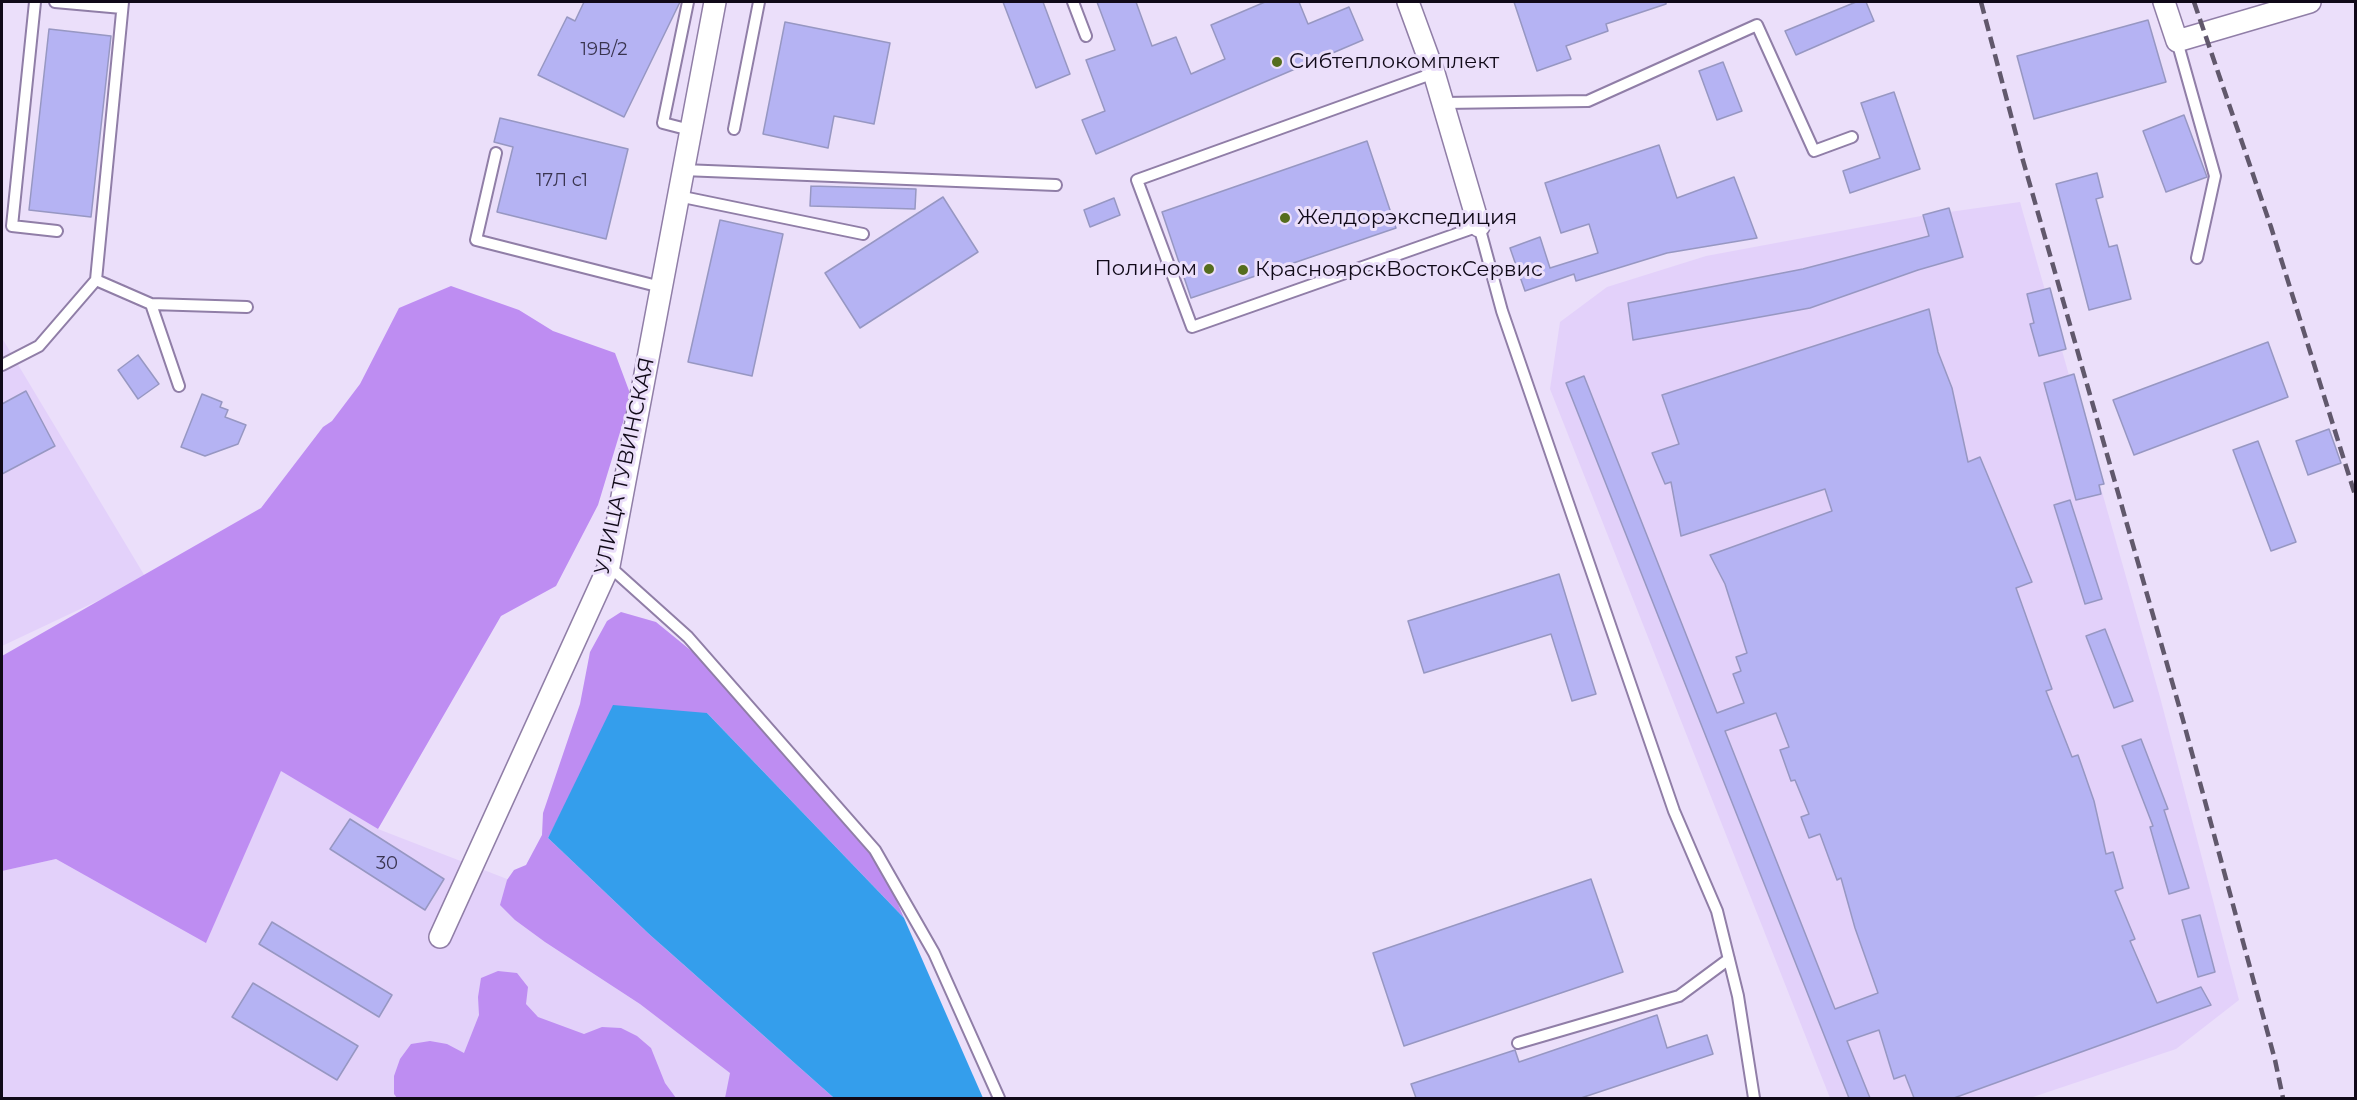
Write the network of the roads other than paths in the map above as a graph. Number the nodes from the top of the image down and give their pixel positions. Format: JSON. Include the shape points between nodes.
{"nodes":[{"id":1,"x":35,"y":2,"type":"edge"},
{"id":2,"x":55,"y":2,"type":"edge"},
{"id":3,"x":688,"y":2,"type":"edge"},
{"id":4,"x":715,"y":2,"type":"edge"},
{"id":5,"x":759,"y":2,"type":"edge"},
{"id":6,"x":1073,"y":2,"type":"edge"},
{"id":7,"x":1408,"y":2,"type":"edge"},
{"id":8,"x":2164,"y":2,"type":"edge"},
{"id":9,"x":2310,"y":2,"type":"edge"},
{"id":10,"x":122,"y":5,"type":"edge"},
{"id":11,"x":1086,"y":36,"type":"dead end"},
{"id":12,"x":2177,"y":41,"type":"junction"},
{"id":13,"x":1434,"y":73,"type":"junction"},
{"id":14,"x":1443,"y":103,"type":"junction"},
{"id":15,"x":734,"y":129,"type":"dead end"},
{"id":16,"x":690,"y":130,"type":"junction"},
{"id":17,"x":1852,"y":136,"type":"dead end"},
{"id":18,"x":496,"y":153,"type":"dead end"},
{"id":19,"x":683,"y":170,"type":"junction"},
{"id":20,"x":1056,"y":185,"type":"dead end"},
{"id":21,"x":678,"y":196,"type":"junction"},
{"id":22,"x":1479,"y":226,"type":"junction"},
{"id":23,"x":57,"y":231,"type":"dead end"},
{"id":24,"x":863,"y":234,"type":"dead end"},
{"id":25,"x":2197,"y":258,"type":"dead end"},
{"id":26,"x":96,"y":280,"type":"junction"},
{"id":27,"x":661,"y":287,"type":"junction"},
{"id":28,"x":151,"y":304,"type":"junction"},
{"id":29,"x":247,"y":307,"type":"dead end"},
{"id":30,"x":2,"y":365,"type":"edge"},
{"id":31,"x":179,"y":386,"type":"dead end"},
{"id":32,"x":609,"y":566,"type":"junction"},
{"id":33,"x":440,"y":937,"type":"dead end"},
{"id":34,"x":1729,"y":959,"type":"junction"},
{"id":35,"x":1518,"y":1043,"type":"dead end"},
{"id":36,"x":999,"y":1098,"type":"edge"},
{"id":37,"x":1754,"y":1098,"type":"edge"}],
"edges":[{"from":1,"to":23,"type":"lane","via":[[12,226]]},
{"from":2,"to":10,"type":"lane"},
{"from":3,"to":16,"type":"lane","via":[[663,123]]},
{"from":4,"to":16,"type":"street","name":"УЛИЦА ТУВИНСКАЯ"},
{"from":5,"to":15,"type":"lane"},
{"from":6,"to":11,"type":"lane"},
{"from":7,"to":13,"type":"street"},
{"from":8,"to":12,"type":"street"},
{"from":9,"to":12,"type":"street"},
{"from":10,"to":26,"type":"lane"},
{"from":12,"to":25,"type":"lane","via":[[2215,176]]},
{"from":13,"to":14,"type":"street"},
{"from":13,"to":22,"type":"lane","via":[[1137,180],[1192,327]]},
{"from":14,"to":17,"type":"lane","via":[[1588,100],[1757,25],[1814,151]]},
{"from":14,"to":22,"type":"street"},
{"from":16,"to":19,"type":"street","name":"УЛИЦА ТУВИНСКАЯ"},
{"from":18,"to":27,"type":"lane","via":[[476,240]]},
{"from":19,"to":20,"type":"lane"},
{"from":19,"to":21,"type":"street","name":"УЛИЦА ТУВИНСКАЯ"},
{"from":21,"to":24,"type":"lane"},
{"from":21,"to":27,"type":"street","name":"УЛИЦА ТУВИНСКАЯ"},
{"from":22,"to":34,"type":"lane","via":[[1505,322],[1674,811],[1717,911]]},
{"from":26,"to":28,"type":"lane"},
{"from":26,"to":30,"type":"lane","via":[[39,346]]},
{"from":27,"to":32,"type":"street","name":"УЛИЦА ТУВИНСКАЯ"},
{"from":28,"to":29,"type":"lane"},
{"from":28,"to":31,"type":"lane"},
{"from":32,"to":33,"type":"street","name":"УЛИЦА ТУВИНСКАЯ"},
{"from":32,"to":36,"type":"lane","via":[[688,637],[875,850],[934,953]]},
{"from":34,"to":35,"type":"lane","via":[[1679,996]]},
{"from":34,"to":37,"type":"lane"}]}
